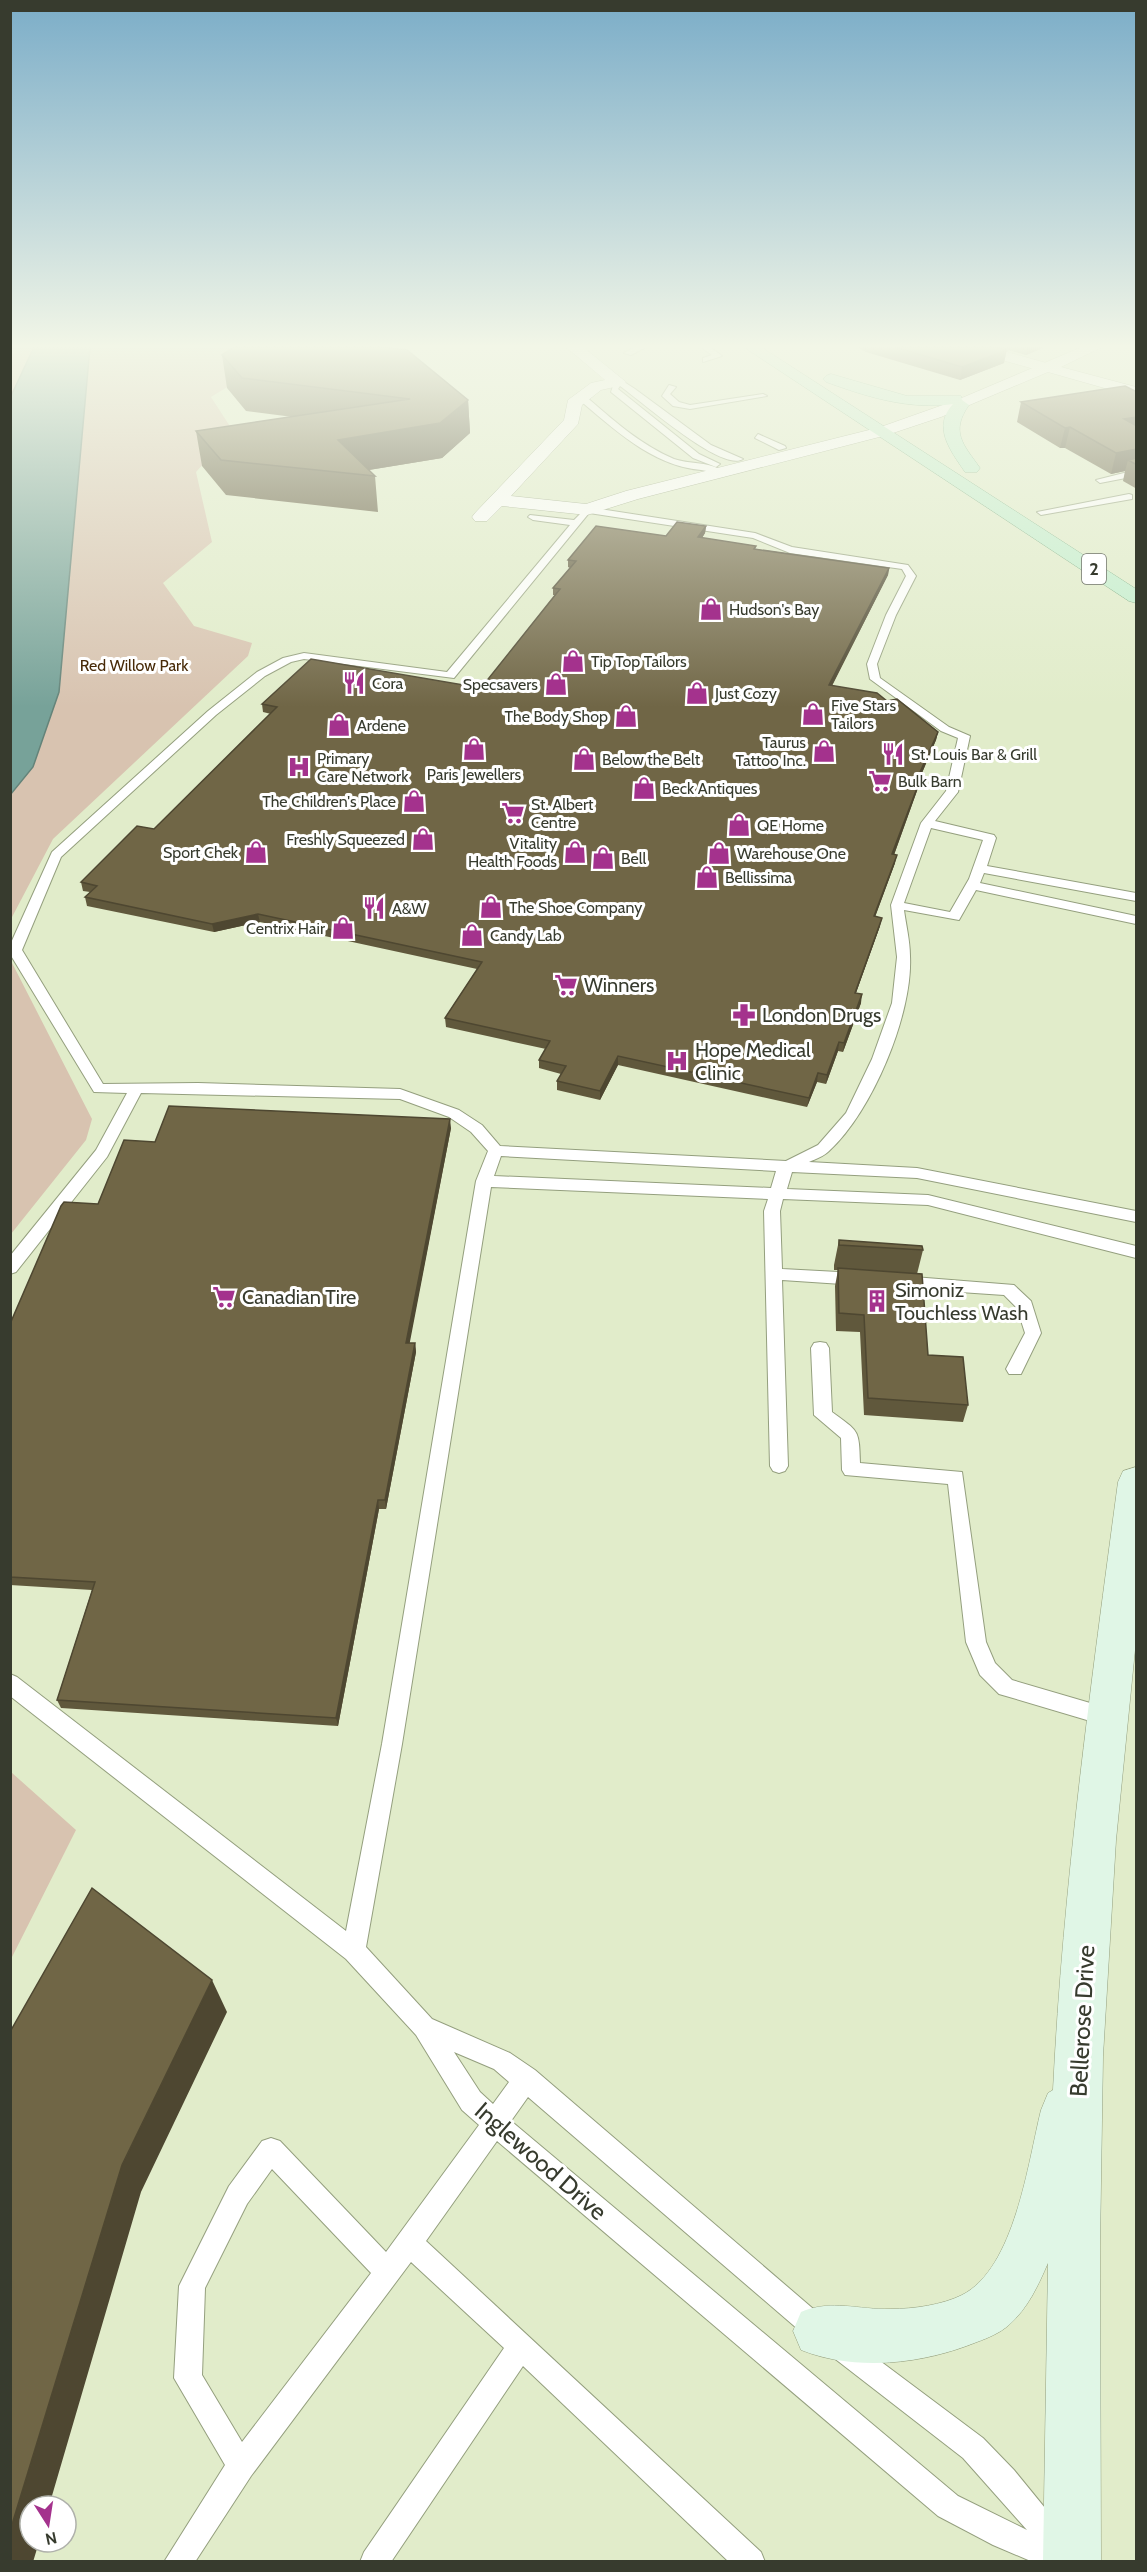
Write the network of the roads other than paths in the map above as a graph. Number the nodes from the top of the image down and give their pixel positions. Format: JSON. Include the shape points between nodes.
{"nodes":[{"id":1,"x":529,"y":467,"type":"edge"},
{"id":2,"x":692,"y":467,"type":"edge"},
{"id":3,"x":705,"y":467,"type":"edge"},
{"id":4,"x":714,"y":467,"type":"edge"},
{"id":5,"x":728,"y":467,"type":"edge"},
{"id":6,"x":936,"y":467,"type":"edge"},
{"id":7,"x":971,"y":468,"type":"edge"},
{"id":8,"x":698,"y":469,"type":"junction"},
{"id":9,"x":1137,"y":473,"type":"edge"},
{"id":10,"x":991,"y":480,"type":"dead end"},
{"id":11,"x":1100,"y":480,"type":"dead end"},
{"id":12,"x":642,"y":492,"type":"junction"},
{"id":13,"x":1129,"y":497,"type":"dead end"},
{"id":14,"x":1021,"y":499,"type":"dead end"},
{"id":15,"x":498,"y":500,"type":"junction"},
{"id":16,"x":561,"y":508,"type":"junction"},
{"id":17,"x":1041,"y":512,"type":"junction"},
{"id":18,"x":481,"y":517,"type":"dead end"},
{"id":19,"x":533,"y":517,"type":"dead end"},
{"id":20,"x":582,"y":517,"type":"junction"},
{"id":21,"x":642,"y":518,"type":"junction"},
{"id":22,"x":1060,"y":524,"type":"dead end"},
{"id":23,"x":1137,"y":597,"type":"edge"},
{"id":24,"x":927,"y":823,"type":"junction"},
{"id":25,"x":981,"y":869,"type":"junction"},
{"id":26,"x":974,"y":886,"type":"junction"},
{"id":27,"x":1137,"y":897,"type":"edge"},
{"id":28,"x":897,"y":905,"type":"junction"},
{"id":29,"x":1137,"y":920,"type":"edge"},
{"id":30,"x":137,"y":1088,"type":"junction"},
{"id":31,"x":496,"y":1151,"type":"junction"},
{"id":32,"x":785,"y":1168,"type":"junction"},
{"id":33,"x":484,"y":1181,"type":"junction"},
{"id":34,"x":779,"y":1195,"type":"junction"},
{"id":35,"x":1137,"y":1217,"type":"edge"},
{"id":36,"x":1137,"y":1252,"type":"edge"},
{"id":37,"x":10,"y":1268,"type":"edge"},
{"id":38,"x":774,"y":1274,"type":"junction"},
{"id":39,"x":820,"y":1348,"type":"dead end"},
{"id":40,"x":1015,"y":1369,"type":"dead end"},
{"id":41,"x":779,"y":1466,"type":"dead end"},
{"id":42,"x":1137,"y":1482,"type":"edge"},
{"id":43,"x":10,"y":1683,"type":"edge"},
{"id":44,"x":1107,"y":1717,"type":"junction"},
{"id":45,"x":354,"y":1951,"type":"junction"},
{"id":46,"x":424,"y":2027,"type":"junction"},
{"id":47,"x":1078,"y":2056,"type":"junction"},
{"id":48,"x":526,"y":2079,"type":"junction"},
{"id":49,"x":495,"y":2123,"type":"junction"},
{"id":50,"x":409,"y":2243,"type":"junction"},
{"id":51,"x":387,"y":2271,"type":"junction"},
{"id":52,"x":820,"y":2331,"type":"junction"},
{"id":53,"x":521,"y":2346,"type":"junction"},
{"id":54,"x":241,"y":2466,"type":"junction"},
{"id":55,"x":178,"y":2562,"type":"edge"},
{"id":56,"x":374,"y":2562,"type":"edge"},
{"id":57,"x":751,"y":2562,"type":"edge"},
{"id":58,"x":1070,"y":2562,"type":"edge"}],
"edges":[{"from":1,"to":15,"type":"street"},
{"from":2,"to":8,"type":"lane"},
{"from":3,"to":8,"type":"street"},
{"from":4,"to":8,"type":"lane"},
{"from":5,"to":12,"type":"street"},
{"from":6,"to":23,"type":"main road","number":"2"},
{"from":7,"to":10,"type":"main road"},
{"from":8,"to":16,"type":"street"},
{"from":9,"to":11,"type":"lane"},
{"from":12,"to":20,"type":"street"},
{"from":12,"to":21,"type":"lane","via":[[634,503]]},
{"from":13,"to":17,"type":"lane"},
{"from":14,"to":17,"type":"main road"},
{"from":15,"to":16,"type":"street"},
{"from":15,"to":18,"type":"street"},
{"from":16,"to":20,"type":"street"},
{"from":17,"to":22,"type":"main road"},
{"from":19,"to":20,"type":"lane"},
{"from":20,"to":21,"type":"lane"},
{"from":20,"to":30,"type":"lane","via":[[450,676],[324,657],[287,660],[261,674],[212,713],[56,855],[15,950],[99,1089]]},
{"from":21,"to":24,"type":"lane","via":[[755,536],[796,551],[905,567],[911,576],[872,664],[875,679],[945,729],[964,736],[952,792]]},
{"from":24,"to":25,"type":"lane","via":[[990,838]]},
{"from":24,"to":28,"type":"lane"},
{"from":25,"to":26,"type":"lane"},
{"from":25,"to":27,"type":"lane"},
{"from":26,"to":28,"type":"lane","via":[[954,917]]},
{"from":26,"to":29,"type":"lane"},
{"from":28,"to":32,"type":"lane","via":[[904,957],[899,1003],[879,1059],[852,1115],[823,1149]]},
{"from":30,"to":31,"type":"lane","via":[[400,1094],[431,1102],[466,1119],[485,1134]]},
{"from":30,"to":37,"type":"lane","via":[[102,1153]]},
{"from":31,"to":32,"type":"lane"},
{"from":31,"to":33,"type":"lane"},
{"from":32,"to":34,"type":"lane"},
{"from":32,"to":35,"type":"lane","via":[[917,1173]]},
{"from":33,"to":34,"type":"lane"},
{"from":33,"to":45,"type":"lane","via":[[392,1744]]},
{"from":34,"to":36,"type":"lane","via":[[928,1200]]},
{"from":34,"to":38,"type":"lane","via":[[772,1211]]},
{"from":38,"to":40,"type":"lane","via":[[1008,1289],[1025,1305],[1033,1333]]},
{"from":38,"to":41,"type":"lane"},
{"from":39,"to":44,"type":"lane","via":[[823,1415],[850,1436],[851,1470],[956,1477],[976,1642],[987,1669],[1006,1687]]},
{"from":42,"to":44,"type":"main road","name":"Bellerose Drive"},
{"from":43,"to":45,"type":"lane"},
{"from":44,"to":47,"type":"main road","name":"Bellerose Drive"},
{"from":45,"to":46,"type":"lane"},
{"from":46,"to":48,"type":"lane","via":[[502,2061]]},
{"from":46,"to":49,"type":"lane","name":"Inglewood Drive","via":[[471,2101]]},
{"from":47,"to":52,"type":"main road","via":[[1031,2244],[1018,2272],[988,2309],[947,2327],[893,2336]]},
{"from":47,"to":58,"type":"main road","name":"Bellerose Drive"},
{"from":48,"to":49,"type":"lane"},
{"from":48,"to":52,"type":"lane"},
{"from":49,"to":50,"type":"lane"},
{"from":49,"to":58,"type":"lane","name":"Inglewood Drive","via":[[948,2506],[1003,2535]]},
{"from":50,"to":51,"type":"lane"},
{"from":50,"to":53,"type":"lane"},
{"from":51,"to":54,"type":"lane"},
{"from":51,"to":54,"type":"lane","via":[[271,2150],[238,2195],[192,2286],[188,2378]]},
{"from":52,"to":58,"type":"lane","via":[[973,2448]]},
{"from":53,"to":56,"type":"lane"},
{"from":53,"to":57,"type":"lane"},
{"from":54,"to":55,"type":"lane"}]}
